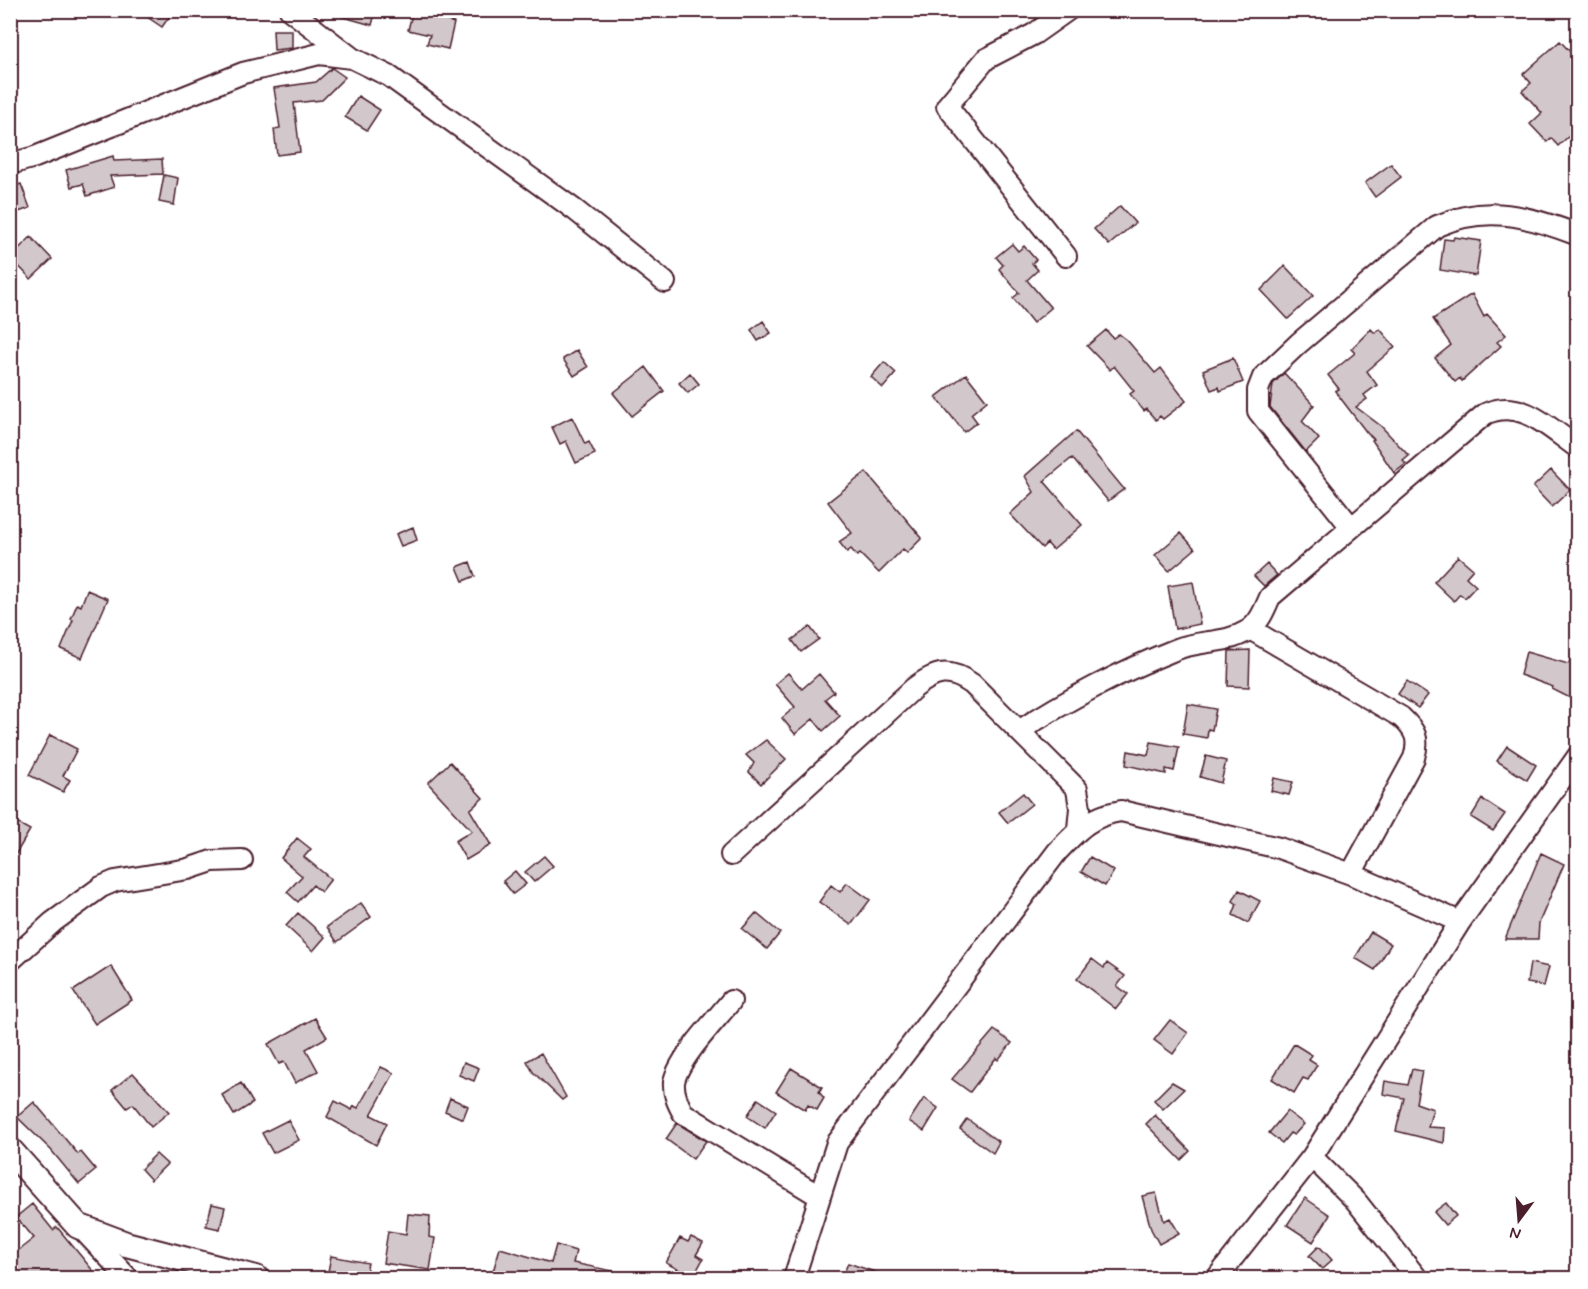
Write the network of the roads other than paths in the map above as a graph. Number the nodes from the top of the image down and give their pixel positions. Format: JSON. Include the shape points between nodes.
{"nodes":[{"id":1,"x":290,"y":10,"type":"edge"},
{"id":2,"x":1068,"y":10,"type":"edge"},
{"id":3,"x":352,"y":58,"type":"junction"},
{"id":4,"x":10,"y":164,"type":"edge"},
{"id":5,"x":1578,"y":235,"type":"edge"},
{"id":6,"x":1066,"y":255,"type":"dead end"},
{"id":7,"x":665,"y":282,"type":"dead end"},
{"id":8,"x":1578,"y":448,"type":"edge"},
{"id":9,"x":1351,"y":528,"type":"junction"},
{"id":10,"x":1250,"y":629,"type":"junction"},
{"id":11,"x":1019,"y":731,"type":"junction"},
{"id":12,"x":1578,"y":756,"type":"edge"},
{"id":13,"x":1078,"y":830,"type":"junction"},
{"id":14,"x":731,"y":855,"type":"dead end"},
{"id":15,"x":242,"y":860,"type":"dead end"},
{"id":16,"x":1351,"y":874,"type":"junction"},
{"id":17,"x":1460,"y":922,"type":"junction"},
{"id":18,"x":10,"y":961,"type":"edge"},
{"id":19,"x":731,"y":1001,"type":"dead end"},
{"id":20,"x":10,"y":1150,"type":"edge"},
{"id":21,"x":1312,"y":1157,"type":"junction"},
{"id":22,"x":819,"y":1196,"type":"junction"},
{"id":23,"x":78,"y":1226,"type":"junction"},
{"id":24,"x":128,"y":1278,"type":"edge"},
{"id":25,"x":256,"y":1278,"type":"edge"},
{"id":26,"x":794,"y":1278,"type":"edge"},
{"id":27,"x":1217,"y":1278,"type":"edge"},
{"id":28,"x":1417,"y":1278,"type":"edge"}],
"edges":[{"from":1,"to":3,"type":"street"},
{"from":2,"to":6,"type":"street","via":[[986,60],[947,106]]},
{"from":3,"to":4,"type":"street","via":[[319,54],[243,73]]},
{"from":3,"to":7,"type":"street","via":[[390,76],[574,210]]},
{"from":5,"to":9,"type":"street","via":[[1517,216],[1485,212],[1458,216],[1437,226],[1263,377],[1258,390],[1258,411]]},
{"from":8,"to":9,"type":"street","via":[[1533,416],[1516,408],[1498,408],[1466,427]]},
{"from":9,"to":10,"type":"street","via":[[1270,597]]},
{"from":10,"to":11,"type":"street","via":[[1214,643],[1179,648],[1053,708]]},
{"from":10,"to":16,"type":"street","via":[[1401,717],[1418,739],[1414,758]]},
{"from":11,"to":13,"type":"street","via":[[1077,789]]},
{"from":11,"to":14,"type":"street","via":[[960,676],[931,675]]},
{"from":12,"to":17,"type":"street"},
{"from":13,"to":16,"type":"street","via":[[1101,814],[1121,811],[1279,848]]},
{"from":13,"to":22,"type":"street","via":[[1057,852],[864,1104],[837,1143]]},
{"from":15,"to":18,"type":"street","via":[[212,861],[101,887],[53,922]]},
{"from":16,"to":17,"type":"street"},
{"from":17,"to":21,"type":"street"},
{"from":19,"to":22,"type":"street","via":[[683,1063],[675,1080],[677,1103],[683,1113]]},
{"from":20,"to":23,"type":"street"},
{"from":21,"to":27,"type":"street"},
{"from":21,"to":28,"type":"street","via":[[1356,1201]]},
{"from":22,"to":26,"type":"street"},
{"from":23,"to":24,"type":"street"},
{"from":23,"to":25,"type":"street","via":[[126,1244]]}]}
